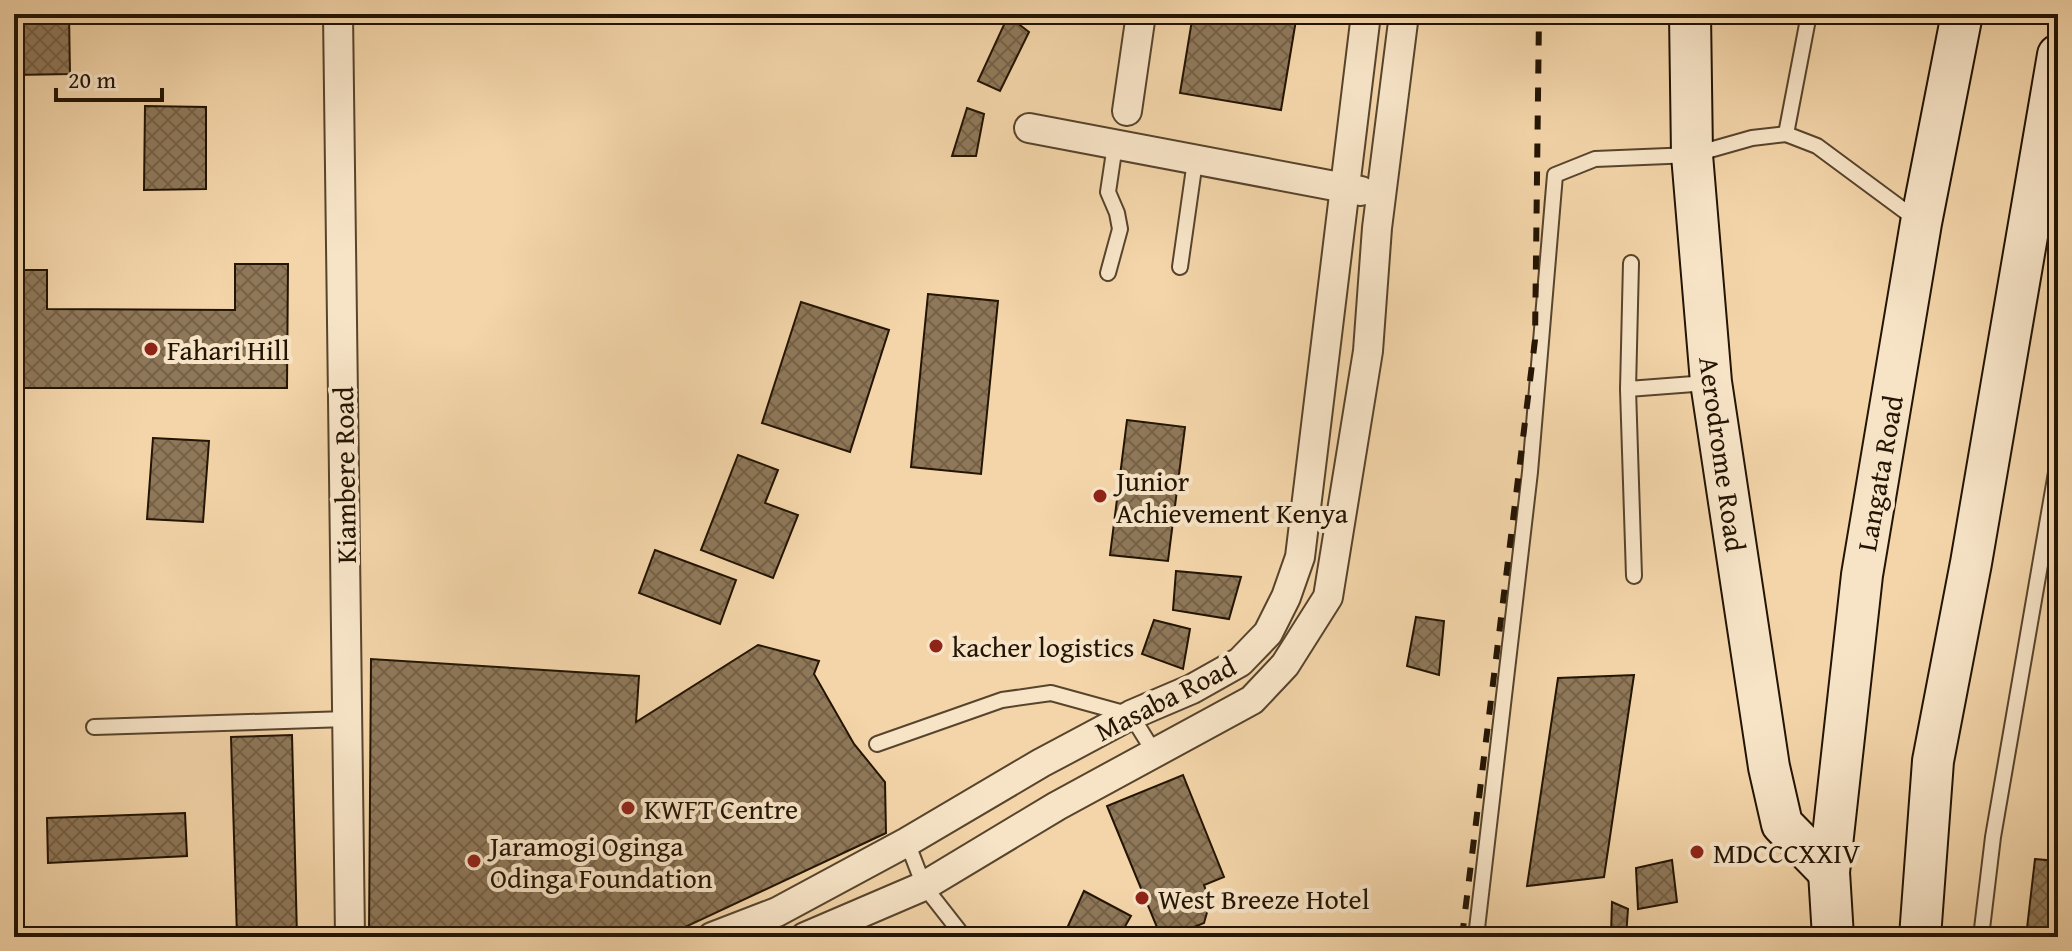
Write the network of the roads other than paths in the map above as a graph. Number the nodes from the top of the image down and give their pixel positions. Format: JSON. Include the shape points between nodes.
{"nodes":[{"id":1,"x":338,"y":14,"type":"edge"},
{"id":2,"x":1141,"y":14,"type":"edge"},
{"id":3,"x":1366,"y":14,"type":"edge"},
{"id":4,"x":1404,"y":14,"type":"edge"},
{"id":5,"x":1690,"y":14,"type":"edge"},
{"id":6,"x":1809,"y":14,"type":"edge"},
{"id":7,"x":1962,"y":14,"type":"edge"},
{"id":8,"x":2058,"y":55,"type":"edge"},
{"id":9,"x":1127,"y":111,"type":"dead end"},
{"id":10,"x":1029,"y":128,"type":"dead end"},
{"id":11,"x":1786,"y":134,"type":"junction"},
{"id":12,"x":1115,"y":145,"type":"junction"},
{"id":13,"x":1692,"y":155,"type":"junction"},
{"id":14,"x":1195,"y":161,"type":"junction"},
{"id":15,"x":1345,"y":190,"type":"junction"},
{"id":16,"x":1382,"y":193,"type":"junction"},
{"id":17,"x":1921,"y":223,"type":"junction"},
{"id":18,"x":1631,"y":263,"type":"dead end"},
{"id":19,"x":1180,"y":267,"type":"dead end"},
{"id":20,"x":1108,"y":273,"type":"dead end"},
{"id":21,"x":1711,"y":382,"type":"junction"},
{"id":22,"x":1628,"y":389,"type":"junction"},
{"id":23,"x":2058,"y":461,"type":"edge"},
{"id":24,"x":1634,"y":576,"type":"dead end"},
{"id":25,"x":1131,"y":715,"type":"junction"},
{"id":26,"x":347,"y":719,"type":"junction"},
{"id":27,"x":94,"y":727,"type":"dead end"},
{"id":28,"x":877,"y":744,"type":"dead end"},
{"id":29,"x":1154,"y":752,"type":"junction"},
{"id":30,"x":1041,"y":763,"type":"junction"},
{"id":31,"x":1057,"y":806,"type":"junction"},
{"id":32,"x":907,"y":842,"type":"junction"},
{"id":33,"x":1829,"y":872,"type":"junction"},
{"id":34,"x":924,"y":886,"type":"junction"},
{"id":35,"x":350,"y":937,"type":"edge"},
{"id":36,"x":712,"y":937,"type":"edge"},
{"id":37,"x":805,"y":937,"type":"edge"},
{"id":38,"x":964,"y":937,"type":"edge"},
{"id":39,"x":1476,"y":937,"type":"edge"},
{"id":40,"x":1833,"y":937,"type":"edge"},
{"id":41,"x":1920,"y":937,"type":"edge"},
{"id":42,"x":1981,"y":937,"type":"edge"}],
"edges":[{"from":1,"to":26,"type":"street","name":"Kiambere Road"},
{"from":2,"to":9,"type":"street"},
{"from":3,"to":15,"type":"street","name":"Masaba Road"},
{"from":4,"to":16,"type":"street","name":"Masaba Road"},
{"from":5,"to":13,"type":"main road","name":"Aerodrome Road"},
{"from":6,"to":11,"type":"lane"},
{"from":7,"to":17,"type":"main road","name":"Langata Road"},
{"from":8,"to":41,"type":"main road","via":[[1933,761]]},
{"from":10,"to":12,"type":"street"},
{"from":11,"to":13,"type":"lane"},
{"from":11,"to":17,"type":"lane","via":[[1817,146]]},
{"from":12,"to":14,"type":"street"},
{"from":12,"to":20,"type":"lane","via":[[1108,192],[1120,229]]},
{"from":13,"to":21,"type":"main road","name":"Aerodrome Road"},
{"from":13,"to":39,"type":"lane","via":[[1595,159],[1555,175],[1530,472]]},
{"from":14,"to":15,"type":"street"},
{"from":14,"to":19,"type":"lane"},
{"from":15,"to":16,"type":"street"},
{"from":15,"to":25,"type":"street","name":"Masaba Road","via":[[1300,557],[1286,597],[1268,633],[1240,662]]},
{"from":16,"to":29,"type":"street","name":"Masaba Road","via":[[1368,351],[1328,597],[1285,665],[1252,700]]},
{"from":17,"to":33,"type":"main road","name":"Langata Road","via":[[1862,575]]},
{"from":18,"to":22,"type":"lane"},
{"from":21,"to":22,"type":"lane"},
{"from":21,"to":33,"type":"main road","name":"Aerodrome Road","via":[[1782,824]]},
{"from":22,"to":24,"type":"lane"},
{"from":23,"to":42,"type":"lane","via":[[1993,837]]},
{"from":25,"to":28,"type":"lane","via":[[1051,693],[1002,700]]},
{"from":25,"to":29,"type":"lane"},
{"from":25,"to":30,"type":"street","name":"Masaba Road"},
{"from":26,"to":27,"type":"lane"},
{"from":26,"to":35,"type":"street","name":"Kiambere Road"},
{"from":29,"to":31,"type":"street","name":"Masaba Road"},
{"from":30,"to":31,"type":"street"},
{"from":30,"to":32,"type":"street","name":"Masaba Road"},
{"from":31,"to":34,"type":"street","name":"Masaba Road"},
{"from":32,"to":34,"type":"lane"},
{"from":32,"to":36,"type":"street","name":"Masaba Road","via":[[777,912]]},
{"from":33,"to":40,"type":"main road","name":"Langata Road"},
{"from":34,"to":37,"type":"street","name":"Masaba Road"},
{"from":34,"to":38,"type":"lane"}]}
